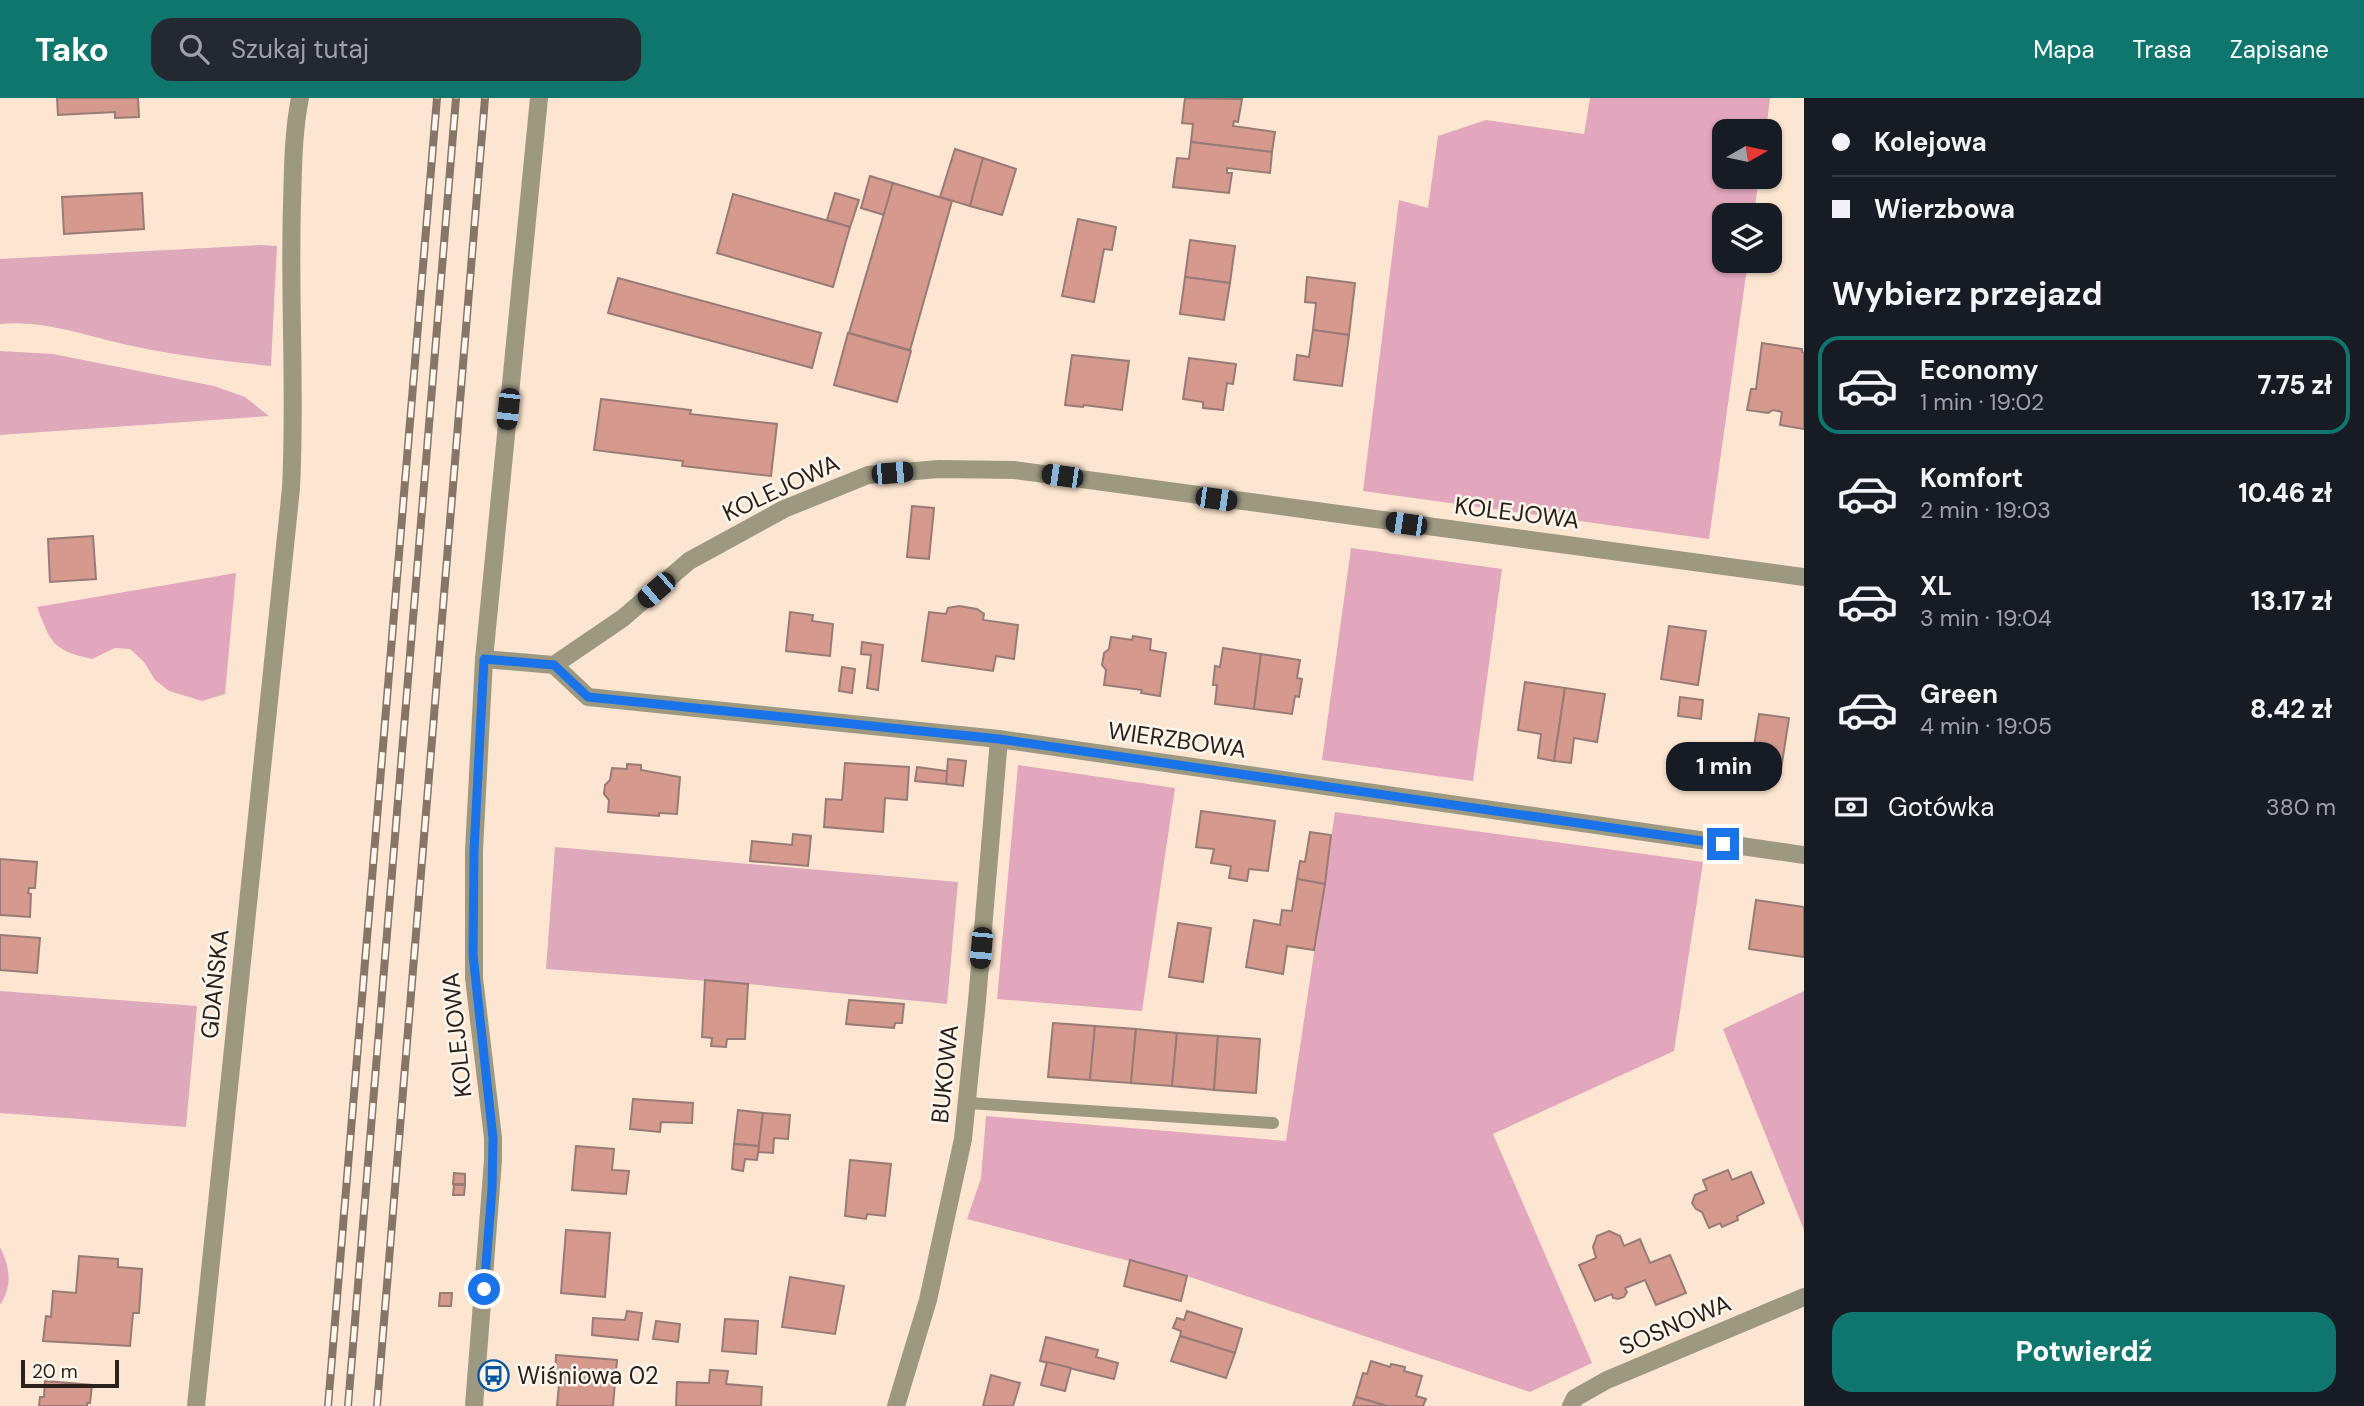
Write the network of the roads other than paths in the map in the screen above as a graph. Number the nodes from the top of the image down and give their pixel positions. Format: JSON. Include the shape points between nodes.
{"nodes":[{"id":1,"x":300,"y":98,"type":"edge"},
{"id":2,"x":538,"y":98,"type":"edge"},
{"id":3,"x":1804,"y":577,"type":"edge"},
{"id":4,"x":484,"y":659,"type":"junction"},
{"id":5,"x":554,"y":665,"type":"junction"},
{"id":6,"x":999,"y":739,"type":"junction"},
{"id":7,"x":1804,"y":855,"type":"edge"},
{"id":8,"x":968,"y":1103,"type":"junction"},
{"id":9,"x":1273,"y":1123,"type":"dead end"},
{"id":10,"x":1804,"y":1297,"type":"edge"},
{"id":11,"x":196,"y":1406,"type":"edge"},
{"id":12,"x":474,"y":1406,"type":"edge"},
{"id":13,"x":896,"y":1406,"type":"edge"},
{"id":14,"x":1571,"y":1406,"type":"edge"}],
"edges":[{"from":1,"to":11,"type":"street","name":"GDAŃSKA","via":[[291,235],[294,438],[284,567]]},
{"from":2,"to":4,"type":"street","name":"KOLEJOWA"},
{"from":3,"to":5,"type":"street","name":"KOLEJOWA","via":[[1014,470],[939,469],[868,475],[784,509],[690,561],[623,618]]},
{"from":4,"to":5,"type":"street"},
{"from":4,"to":12,"type":"street","name":"KOLEJOWA","via":[[473,955],[493,1160]]},
{"from":5,"to":6,"type":"street","name":"WIERZBOWA","via":[[588,697]]},
{"from":6,"to":7,"type":"street","name":"WIERZBOWA"},
{"from":6,"to":8,"type":"street","name":"BUKOWA"},
{"from":8,"to":9,"type":"lane"},
{"from":8,"to":13,"type":"street","name":"BUKOWA","via":[[928,1300]]},
{"from":10,"to":14,"type":"street","name":"SOSNOWA","via":[[1607,1380],[1575,1398]]}]}
